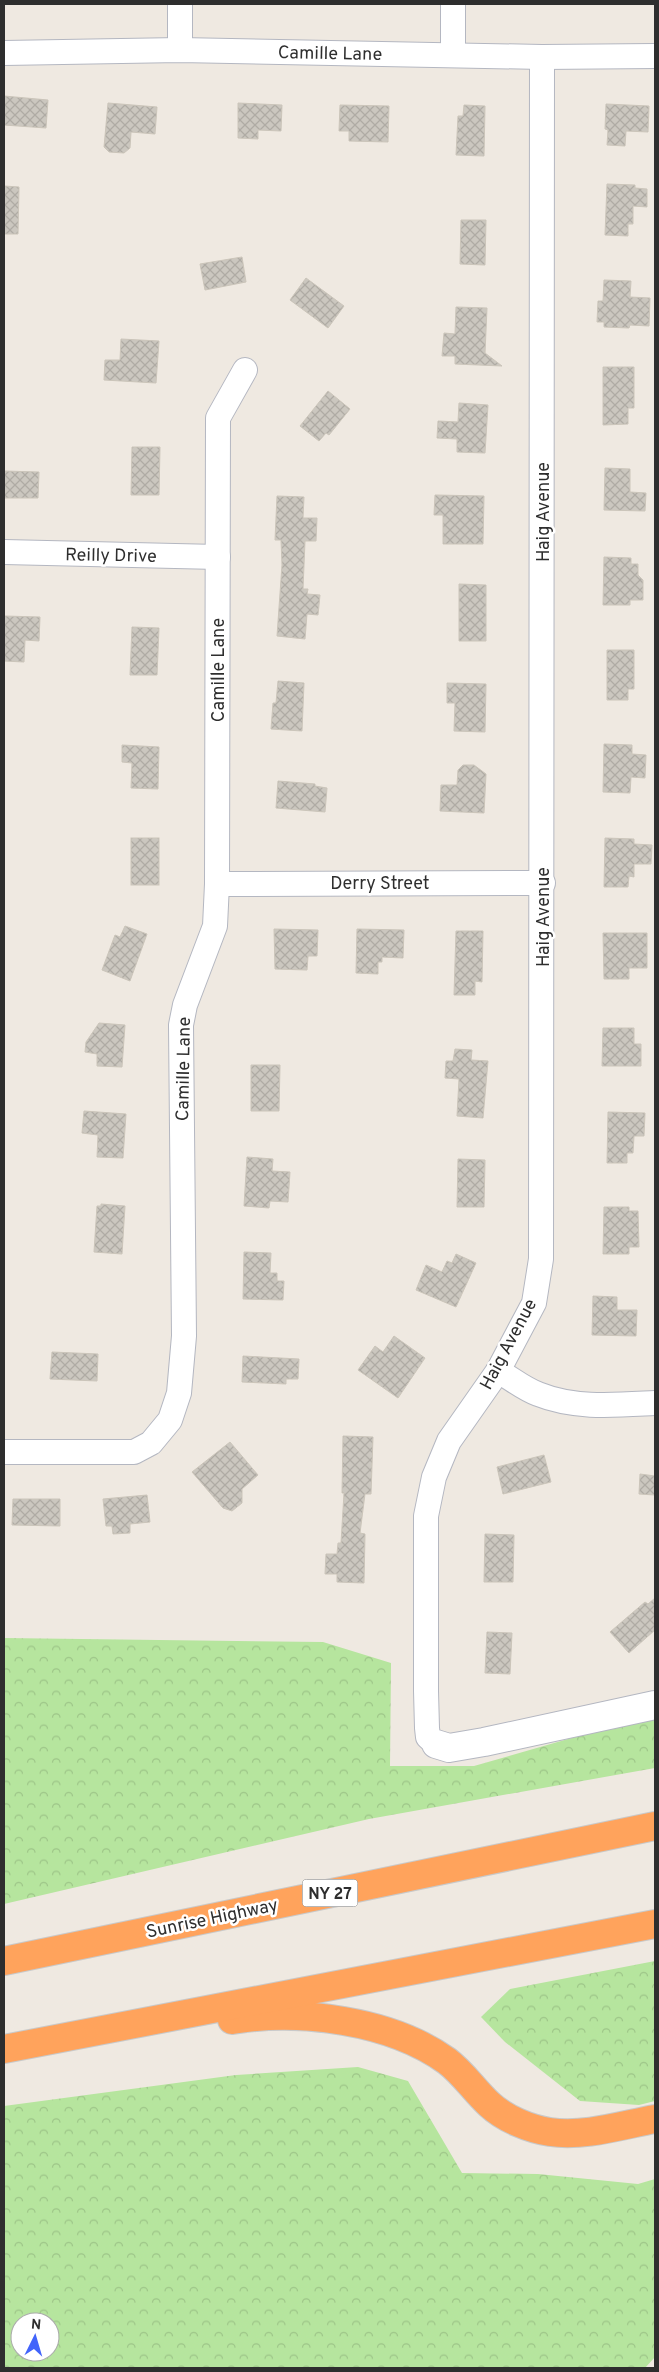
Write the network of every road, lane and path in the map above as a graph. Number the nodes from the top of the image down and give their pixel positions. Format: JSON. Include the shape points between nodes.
{"nodes":[{"id":1,"x":180,"y":4,"type":"edge"},
{"id":2,"x":453,"y":4,"type":"edge"},
{"id":3,"x":180,"y":50,"type":"junction"},
{"id":4,"x":4,"y":53,"type":"edge"},
{"id":5,"x":453,"y":55,"type":"junction"},
{"id":6,"x":655,"y":56,"type":"edge"},
{"id":7,"x":542,"y":57,"type":"junction"},
{"id":8,"x":244,"y":370,"type":"dead end"},
{"id":9,"x":4,"y":552,"type":"edge"},
{"id":10,"x":218,"y":557,"type":"junction"},
{"id":11,"x":543,"y":883,"type":"junction"},
{"id":12,"x":217,"y":884,"type":"junction"},
{"id":13,"x":498,"y":1371,"type":"junction"},
{"id":14,"x":655,"y":1403,"type":"edge"},
{"id":15,"x":4,"y":1452,"type":"edge"},
{"id":16,"x":655,"y":1706,"type":"edge"},
{"id":17,"x":436,"y":1744,"type":"joint"},
{"id":18,"x":655,"y":1826,"type":"edge"},
{"id":19,"x":655,"y":1924,"type":"edge"},
{"id":20,"x":4,"y":1961,"type":"edge"},
{"id":21,"x":106,"y":2028,"type":"junction"},
{"id":22,"x":4,"y":2049,"type":"edge"},
{"id":23,"x":655,"y":2119,"type":"edge"}],
"edges":[{"from":1,"to":3,"type":"street"},
{"from":2,"to":5,"type":"street"},
{"from":3,"to":4,"type":"street","name":"Camille Lane"},
{"from":3,"to":5,"type":"street","name":"Camille Lane"},
{"from":5,"to":7,"type":"street","name":"Camille Lane"},
{"from":6,"to":7,"type":"street","name":"Camille Lane"},
{"from":7,"to":11,"type":"street","name":"Haig Avenue"},
{"from":8,"to":10,"type":"street","name":"Camille Lane","via":[[218,418]]},
{"from":9,"to":10,"type":"street","name":"Reilly Drive"},
{"from":10,"to":12,"type":"street","name":"Camille Lane"},
{"from":11,"to":12,"type":"street","name":"Derry Street"},
{"from":11,"to":13,"type":"street","name":"Haig Avenue","via":[[541,1259],[534,1303]]},
{"from":12,"to":15,"type":"street","name":"Camille Lane","via":[[216,926],[185,1005],[181,1025],[184,1336],[178,1393],[170,1420],[151,1443],[134,1452]]},
{"from":13,"to":14,"type":"street","via":[[536,1393],[557,1400],[600,1406]]},
{"from":13,"to":17,"type":"street","name":"Haig Avenue","via":[[449,1442],[434,1476],[426,1516],[427,1728],[428,1737]]},
{"from":16,"to":17,"type":"street","via":[[484,1742],[449,1748]]},
{"from":18,"to":20,"type":"highway","name":"Sunrise Highway","number":"NY 27"},
{"from":19,"to":21,"type":"highway"},
{"from":21,"to":22,"type":"highway"},
{"from":21,"to":23,"type":"highway","via":[[267,2017],[347,2023],[392,2032],[429,2049],[462,2074],[490,2105],[521,2124],[550,2132],[575,2133]]}]}
